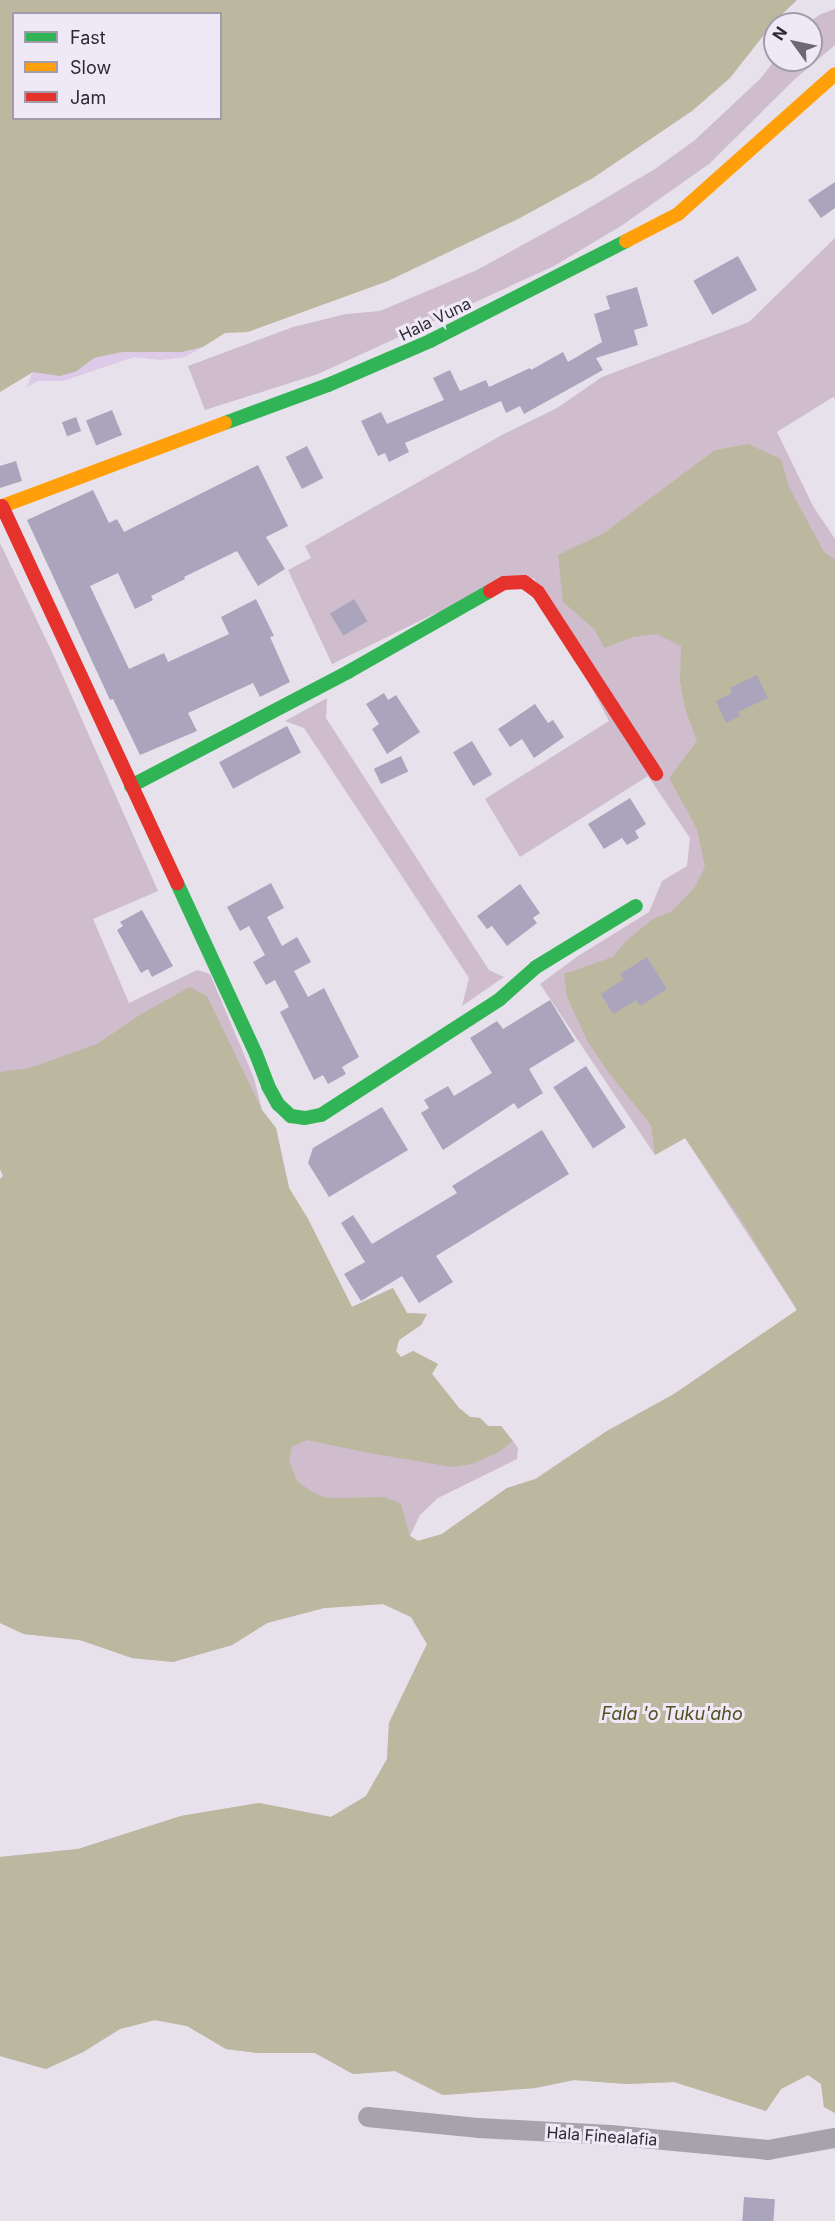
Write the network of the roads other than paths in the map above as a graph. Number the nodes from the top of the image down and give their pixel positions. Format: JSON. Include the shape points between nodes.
{"nodes":[{"id":1,"x":835,"y":74,"type":"edge"},
{"id":2,"x":1,"y":507,"type":"edge"},
{"id":3,"x":656,"y":774,"type":"dead end"},
{"id":4,"x":131,"y":786,"type":"junction"},
{"id":5,"x":636,"y":906,"type":"dead end"},
{"id":6,"x":368,"y":2117,"type":"dead end"},
{"id":7,"x":835,"y":2138,"type":"edge"}],
"edges":[{"from":1,"to":2,"type":"street","name":"Hala Vuna","via":[[678,214],[420,345],[328,385]]},
{"from":2,"to":4,"type":"street"},
{"from":3,"to":4,"type":"street","via":[[550,610],[524,582],[504,583],[348,672]]},
{"from":4,"to":5,"type":"street","via":[[268,1086],[278,1104],[291,1116],[304,1119],[321,1115],[500,999],[536,967]]},
{"from":6,"to":7,"type":"street","name":"Hala Finealafia","via":[[768,2150]]}]}
